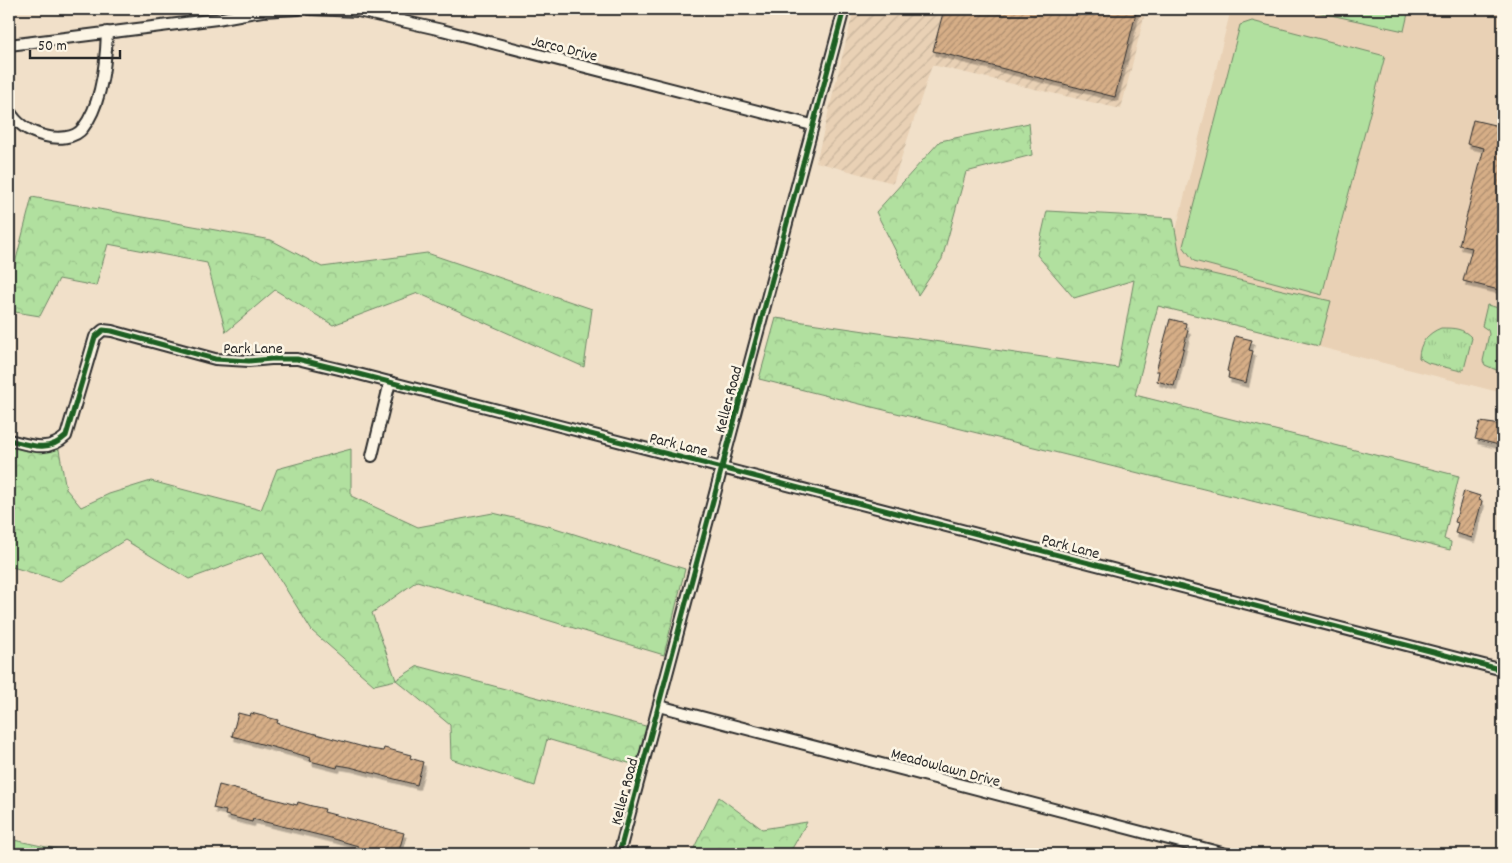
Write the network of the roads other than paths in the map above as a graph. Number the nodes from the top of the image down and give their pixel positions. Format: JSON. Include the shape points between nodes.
{"nodes":[{"id":1,"x":298,"y":9,"type":"edge"},
{"id":2,"x":310,"y":9,"type":"edge"},
{"id":3,"x":844,"y":9,"type":"edge"},
{"id":4,"x":107,"y":32,"type":"junction"},
{"id":5,"x":9,"y":45,"type":"edge"},
{"id":6,"x":9,"y":110,"type":"edge"},
{"id":7,"x":812,"y":125,"type":"junction"},
{"id":8,"x":390,"y":382,"type":"junction"},
{"id":9,"x":9,"y":440,"type":"edge"},
{"id":10,"x":372,"y":456,"type":"dead end"},
{"id":11,"x":722,"y":467,"type":"junction"},
{"id":12,"x":1503,"y":670,"type":"edge"},
{"id":13,"x":659,"y":706,"type":"junction"},
{"id":14,"x":619,"y":854,"type":"edge"},
{"id":15,"x":1226,"y":854,"type":"edge"}],
"edges":[{"from":1,"to":4,"type":"street"},
{"from":2,"to":7,"type":"street","name":"Jarco Drive","via":[[358,11],[442,30]]},
{"from":3,"to":7,"type":"street","name":"Keller Road"},
{"from":4,"to":5,"type":"street"},
{"from":4,"to":6,"type":"street","via":[[106,65],[83,128],[68,138],[52,138],[33,133],[14,121]]},
{"from":7,"to":11,"type":"street","name":"Keller Road"},
{"from":8,"to":9,"type":"street","name":"Park Lane","via":[[296,360],[215,359],[103,330],[95,337],[66,436],[58,444],[47,447]]},
{"from":8,"to":10,"type":"street"},
{"from":8,"to":11,"type":"street","name":"Park Lane"},
{"from":11,"to":12,"type":"street","name":"Park Lane"},
{"from":11,"to":13,"type":"street","name":"Keller Road"},
{"from":13,"to":14,"type":"street","name":"Keller Road"},
{"from":13,"to":15,"type":"street","name":"Meadowlawn Drive"}]}
